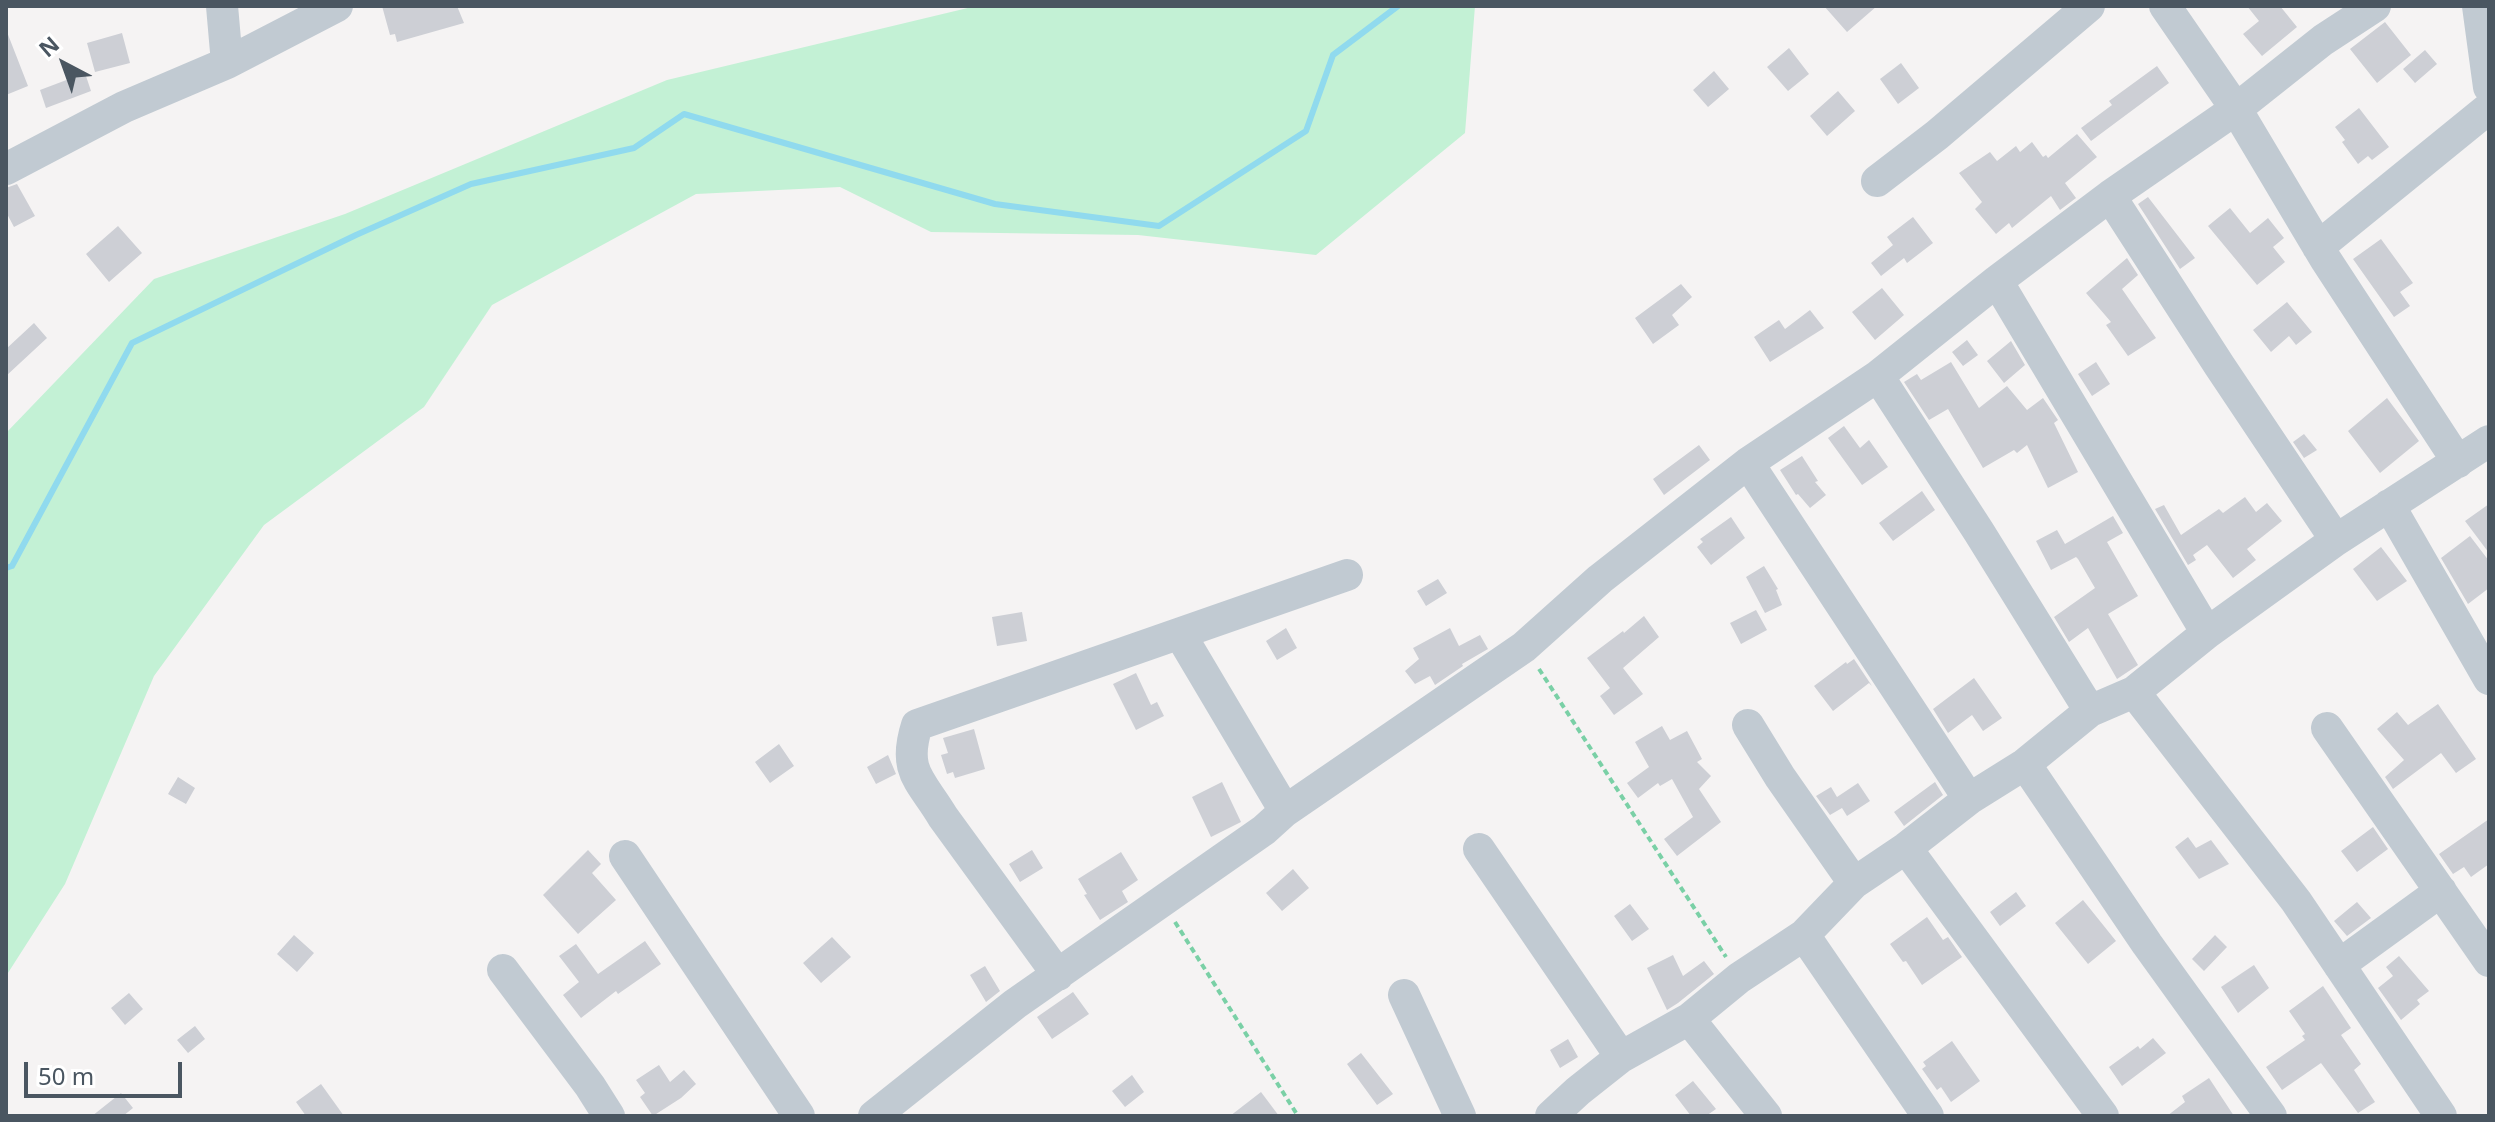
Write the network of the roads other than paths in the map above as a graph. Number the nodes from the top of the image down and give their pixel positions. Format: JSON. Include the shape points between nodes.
{"nodes":[{"id":1,"x":222,"y":6,"type":"edge"},
{"id":2,"x":337,"y":6,"type":"edge"},
{"id":3,"x":2089,"y":6,"type":"edge"},
{"id":4,"x":2165,"y":6,"type":"edge"},
{"id":5,"x":2375,"y":6,"type":"edge"},
{"id":6,"x":2478,"y":6,"type":"edge"},
{"id":7,"x":227,"y":63,"type":"junction"},
{"id":8,"x":2489,"y":87,"type":"edge"},
{"id":9,"x":2489,"y":108,"type":"edge"},
{"id":10,"x":2236,"y":109,"type":"junction"},
{"id":11,"x":6,"y":169,"type":"edge"},
{"id":12,"x":1877,"y":181,"type":"dead end"},
{"id":13,"x":2110,"y":196,"type":"junction"},
{"id":14,"x":2318,"y":247,"type":"junction"},
{"id":15,"x":1997,"y":281,"type":"junction"},
{"id":16,"x":1878,"y":376,"type":"junction"},
{"id":17,"x":2489,"y":441,"type":"edge"},
{"id":18,"x":2458,"y":462,"type":"junction"},
{"id":19,"x":1748,"y":463,"type":"junction"},
{"id":20,"x":2389,"y":505,"type":"junction"},
{"id":21,"x":2336,"y":540,"type":"junction"},
{"id":22,"x":1347,"y":575,"type":"dead end"},
{"id":23,"x":2207,"y":633,"type":"junction"},
{"id":24,"x":1180,"y":634,"type":"junction"},
{"id":25,"x":2489,"y":679,"type":"edge"},
{"id":26,"x":2134,"y":692,"type":"junction"},
{"id":27,"x":2090,"y":711,"type":"junction"},
{"id":28,"x":1748,"y":725,"type":"dead end"},
{"id":29,"x":2327,"y":728,"type":"dead end"},
{"id":30,"x":2025,"y":764,"type":"junction"},
{"id":31,"x":1969,"y":799,"type":"junction"},
{"id":32,"x":1285,"y":811,"type":"junction"},
{"id":33,"x":1906,"y":848,"type":"junction"},
{"id":34,"x":1479,"y":849,"type":"dead end"},
{"id":35,"x":625,"y":856,"type":"dead end"},
{"id":36,"x":1854,"y":883,"type":"junction"},
{"id":37,"x":2441,"y":891,"type":"junction"},
{"id":38,"x":1804,"y":935,"type":"junction"},
{"id":39,"x":2489,"y":961,"type":"edge"},
{"id":40,"x":2339,"y":965,"type":"junction"},
{"id":41,"x":503,"y":970,"type":"dead end"},
{"id":42,"x":1058,"y":975,"type":"junction"},
{"id":43,"x":1404,"y":995,"type":"dead end"},
{"id":44,"x":1689,"y":1019,"type":"junction"},
{"id":45,"x":1621,"y":1057,"type":"junction"},
{"id":46,"x":609,"y":1116,"type":"edge"},
{"id":47,"x":799,"y":1116,"type":"edge"},
{"id":48,"x":874,"y":1116,"type":"edge"},
{"id":49,"x":1460,"y":1116,"type":"edge"},
{"id":50,"x":1551,"y":1116,"type":"edge"},
{"id":51,"x":1766,"y":1116,"type":"edge"},
{"id":52,"x":1928,"y":1116,"type":"edge"},
{"id":53,"x":2103,"y":1116,"type":"edge"},
{"id":54,"x":2271,"y":1116,"type":"edge"},
{"id":55,"x":2441,"y":1116,"type":"edge"}],
"edges":[{"from":1,"to":7,"type":"street"},
{"from":2,"to":7,"type":"street"},
{"from":3,"to":12,"type":"street"},
{"from":4,"to":10,"type":"street"},
{"from":5,"to":10,"type":"street"},
{"from":6,"to":8,"type":"street"},
{"from":7,"to":11,"type":"street","via":[[124,107]]},
{"from":9,"to":14,"type":"street"},
{"from":10,"to":13,"type":"street"},
{"from":10,"to":14,"type":"street"},
{"from":13,"to":15,"type":"street"},
{"from":13,"to":21,"type":"street"},
{"from":14,"to":18,"type":"street"},
{"from":15,"to":16,"type":"street"},
{"from":15,"to":23,"type":"street"},
{"from":16,"to":19,"type":"street"},
{"from":16,"to":27,"type":"street"},
{"from":17,"to":18,"type":"street"},
{"from":18,"to":20,"type":"street"},
{"from":19,"to":31,"type":"street"},
{"from":19,"to":32,"type":"street","via":[[1600,579],[1524,647]]},
{"from":20,"to":21,"type":"street"},
{"from":20,"to":25,"type":"street"},
{"from":21,"to":23,"type":"street"},
{"from":22,"to":24,"type":"street"},
{"from":23,"to":26,"type":"street"},
{"from":24,"to":32,"type":"street"},
{"from":24,"to":42,"type":"street","via":[[917,725],[910,745],[918,783]]},
{"from":26,"to":27,"type":"street"},
{"from":26,"to":40,"type":"street","via":[[2296,901]]},
{"from":27,"to":30,"type":"street"},
{"from":28,"to":36,"type":"street"},
{"from":29,"to":37,"type":"street"},
{"from":30,"to":31,"type":"street"},
{"from":30,"to":54,"type":"street"},
{"from":31,"to":33,"type":"street"},
{"from":32,"to":42,"type":"street"},
{"from":33,"to":36,"type":"street"},
{"from":33,"to":53,"type":"street"},
{"from":34,"to":45,"type":"street"},
{"from":35,"to":47,"type":"street"},
{"from":36,"to":38,"type":"street"},
{"from":37,"to":39,"type":"street"},
{"from":37,"to":40,"type":"street"},
{"from":38,"to":44,"type":"street"},
{"from":38,"to":52,"type":"street"},
{"from":40,"to":55,"type":"street"},
{"from":41,"to":46,"type":"street"},
{"from":42,"to":48,"type":"street"},
{"from":43,"to":49,"type":"street"},
{"from":44,"to":45,"type":"street"},
{"from":44,"to":51,"type":"street"},
{"from":45,"to":50,"type":"street"}]}
